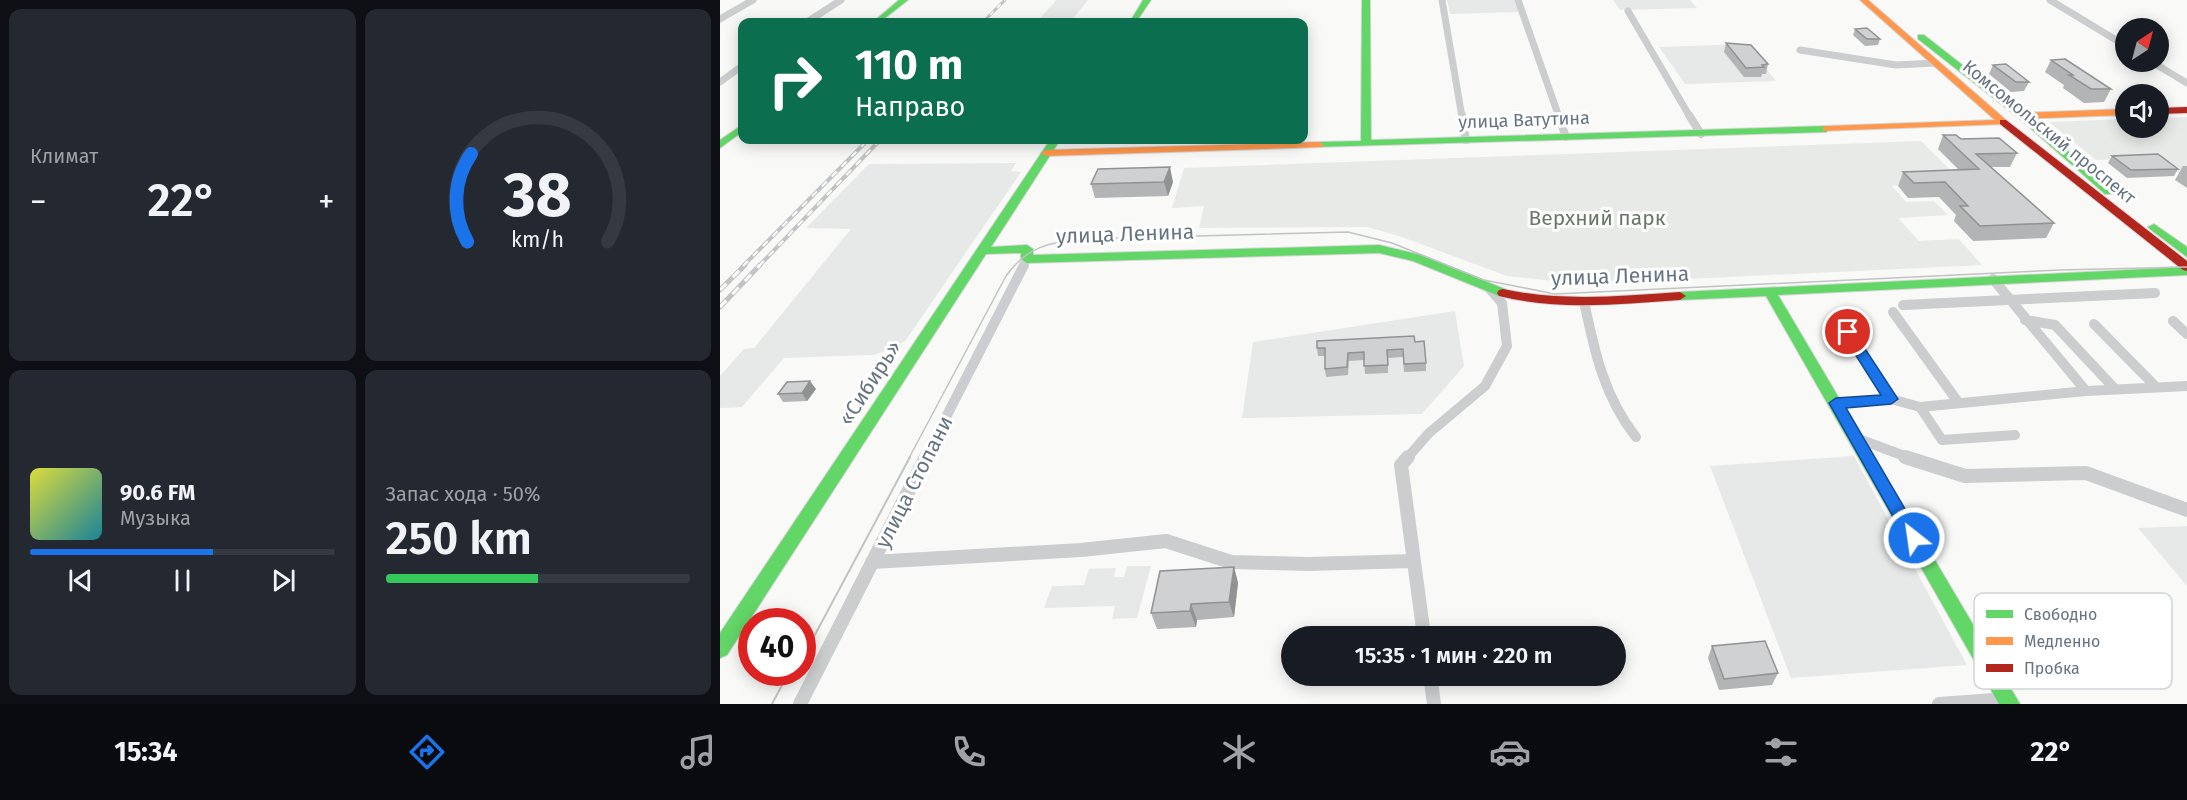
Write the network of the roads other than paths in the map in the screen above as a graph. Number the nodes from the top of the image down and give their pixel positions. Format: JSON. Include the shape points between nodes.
{"nodes":[{"id":1,"x":753,"y":0,"type":"edge"},
{"id":2,"x":841,"y":0,"type":"edge"},
{"id":3,"x":904,"y":0,"type":"edge"},
{"id":4,"x":1147,"y":0,"type":"edge"},
{"id":5,"x":1366,"y":0,"type":"edge"},
{"id":6,"x":1442,"y":0,"type":"edge"},
{"id":7,"x":1518,"y":0,"type":"edge"},
{"id":8,"x":1863,"y":0,"type":"edge"},
{"id":9,"x":1875,"y":0,"type":"edge"},
{"id":10,"x":2050,"y":0,"type":"edge"},
{"id":11,"x":1628,"y":11,"type":"dead end"},
{"id":12,"x":813,"y":18,"type":"edge"},
{"id":13,"x":881,"y":18,"type":"edge"},
{"id":14,"x":1135,"y":18,"type":"edge"},
{"id":15,"x":720,"y":19,"type":"edge"},
{"id":16,"x":2115,"y":39,"type":"edge"},
{"id":17,"x":1800,"y":51,"type":"dead end"},
{"id":18,"x":1936,"y":63,"type":"dead end"},
{"id":19,"x":738,"y":69,"type":"edge"},
{"id":20,"x":2169,"y":72,"type":"edge"},
{"id":21,"x":720,"y":82,"type":"edge"},
{"id":22,"x":2187,"y":83,"type":"edge"},
{"id":23,"x":1975,"y":98,"type":"junction"},
{"id":24,"x":1998,"y":98,"type":"junction"},
{"id":25,"x":2187,"y":110,"type":"edge"},
{"id":26,"x":2169,"y":111,"type":"edge"},
{"id":27,"x":2115,"y":112,"type":"edge"},
{"id":28,"x":2022,"y":116,"type":"junction"},
{"id":29,"x":2003,"y":122,"type":"junction"},
{"id":30,"x":738,"y":131,"type":"edge"},
{"id":31,"x":1701,"y":134,"type":"junction"},
{"id":32,"x":1566,"y":137,"type":"junction"},
{"id":33,"x":1466,"y":140,"type":"junction"},
{"id":34,"x":1366,"y":143,"type":"junction"},
{"id":35,"x":1052,"y":144,"type":"edge"},
{"id":36,"x":2055,"y":145,"type":"junction"},
{"id":37,"x":720,"y":146,"type":"edge"},
{"id":38,"x":2031,"y":146,"type":"junction"},
{"id":39,"x":1046,"y":153,"type":"junction"},
{"id":40,"x":981,"y":251,"type":"junction"},
{"id":41,"x":2187,"y":253,"type":"edge"},
{"id":42,"x":1027,"y":259,"type":"junction"},
{"id":43,"x":2187,"y":269,"type":"edge"},
{"id":44,"x":1993,"y":279,"type":"junction"},
{"id":45,"x":1489,"y":288,"type":"junction"},
{"id":46,"x":1769,"y":290,"type":"junction"},
{"id":47,"x":2154,"y":293,"type":"dead end"},
{"id":48,"x":2009,"y":299,"type":"junction"},
{"id":49,"x":1584,"y":301,"type":"junction"},
{"id":50,"x":1903,"y":305,"type":"dead end"},
{"id":51,"x":1893,"y":312,"type":"dead end"},
{"id":52,"x":1837,"y":315,"type":"dead end"},
{"id":53,"x":2025,"y":320,"type":"junction"},
{"id":54,"x":2172,"y":321,"type":"dead end"},
{"id":55,"x":2094,"y":324,"type":"dead end"},
{"id":56,"x":2187,"y":334,"type":"edge"},
{"id":57,"x":2187,"y":386,"type":"edge"},
{"id":58,"x":2156,"y":387,"type":"junction"},
{"id":59,"x":2115,"y":389,"type":"junction"},
{"id":60,"x":2086,"y":391,"type":"junction"},
{"id":61,"x":1891,"y":399,"type":"junction"},
{"id":62,"x":1958,"y":402,"type":"junction"},
{"id":63,"x":1838,"y":406,"type":"junction"},
{"id":64,"x":1920,"y":407,"type":"junction"},
{"id":65,"x":2015,"y":435,"type":"dead end"},
{"id":66,"x":1636,"y":437,"type":"dead end"},
{"id":67,"x":1856,"y":438,"type":"junction"},
{"id":68,"x":2187,"y":510,"type":"edge"},
{"id":69,"x":1413,"y":561,"type":"junction"},
{"id":70,"x":872,"y":562,"type":"junction"},
{"id":71,"x":1423,"y":626,"type":"edge"},
{"id":72,"x":1974,"y":642,"type":"edge"},
{"id":73,"x":720,"y":649,"type":"edge"},
{"id":74,"x":1432,"y":686,"type":"edge"},
{"id":75,"x":2008,"y":701,"type":"edge"},
{"id":76,"x":800,"y":704,"type":"edge"},
{"id":77,"x":1434,"y":704,"type":"edge"},
{"id":78,"x":1939,"y":704,"type":"edge"}],
"edges":[{"from":1,"to":15,"type":"street"},
{"from":2,"to":12,"type":"street"},
{"from":3,"to":13,"type":"street"},
{"from":4,"to":14,"type":"street"},
{"from":5,"to":34,"type":"street"},
{"from":6,"to":33,"type":"street"},
{"from":7,"to":32,"type":"street"},
{"from":8,"to":23,"type":"street","name":"Комсомольский проспект"},
{"from":9,"to":24,"type":"street","name":"Комсомольский проспект"},
{"from":10,"to":16,"type":"street"},
{"from":11,"to":31,"type":"street"},
{"from":17,"to":18,"type":"street","via":[[1896,64]]},
{"from":19,"to":21,"type":"street"},
{"from":20,"to":22,"type":"street"},
{"from":23,"to":24,"type":"street","via":[[1978,93]]},
{"from":23,"to":29,"type":"street","name":"Комсомольский проспект"},
{"from":24,"to":28,"type":"street","name":"Комсомольский проспект"},
{"from":25,"to":26,"type":"street"},
{"from":27,"to":28,"type":"street"},
{"from":28,"to":36,"type":"street","name":"Комсомольский проспект"},
{"from":29,"to":31,"type":"street","name":"улица Ватутина"},
{"from":29,"to":38,"type":"street","name":"Комсомольский проспект"},
{"from":30,"to":37,"type":"street"},
{"from":31,"to":32,"type":"street","name":"улица Ватутина"},
{"from":32,"to":33,"type":"street","name":"улица Ватутина"},
{"from":33,"to":34,"type":"street","name":"улица Ватутина"},
{"from":34,"to":39,"type":"street","name":"улица Ватутина"},
{"from":35,"to":39,"type":"street","name":"«Сибирь»"},
{"from":36,"to":38,"type":"street","via":[[2052,150]]},
{"from":36,"to":41,"type":"street","name":"Комсомольский проспект"},
{"from":38,"to":43,"type":"street","name":"Комсомольский проспект"},
{"from":39,"to":40,"type":"street","name":"«Сибирь»"},
{"from":40,"to":42,"type":"street","via":[[1027,249]]},
{"from":40,"to":73,"type":"street","name":"«Сибирь»"},
{"from":42,"to":45,"type":"street","name":"улица Ленина","via":[[1375,249],[1402,252]]},
{"from":42,"to":70,"type":"street","name":"улица Стопани"},
{"from":43,"to":44,"type":"street","name":"улица Ленина"},
{"from":44,"to":46,"type":"street","name":"улица Ленина"},
{"from":44,"to":48,"type":"street"},
{"from":45,"to":49,"type":"street","name":"улица Ленина","via":[[1541,299]]},
{"from":45,"to":69,"type":"street","via":[[1502,303],[1507,346],[1485,386],[1429,433],[1401,465]]},
{"from":46,"to":49,"type":"street","name":"улица Ленина"},
{"from":46,"to":63,"type":"street"},
{"from":47,"to":48,"type":"street"},
{"from":48,"to":50,"type":"street"},
{"from":48,"to":53,"type":"street"},
{"from":49,"to":66,"type":"street","via":[[1599,365],[1622,422]]},
{"from":51,"to":62,"type":"street"},
{"from":52,"to":61,"type":"street"},
{"from":53,"to":59,"type":"street","via":[[2055,325]]},
{"from":53,"to":60,"type":"street"},
{"from":54,"to":56,"type":"street"},
{"from":55,"to":58,"type":"street"},
{"from":57,"to":58,"type":"street"},
{"from":58,"to":59,"type":"street"},
{"from":59,"to":60,"type":"street"},
{"from":60,"to":62,"type":"street"},
{"from":61,"to":63,"type":"street"},
{"from":61,"to":64,"type":"street"},
{"from":62,"to":64,"type":"street"},
{"from":63,"to":67,"type":"street"},
{"from":64,"to":65,"type":"street","via":[[1941,440]]},
{"from":67,"to":68,"type":"street","via":[[1965,476],[2086,472]]},
{"from":67,"to":72,"type":"street"},
{"from":69,"to":70,"type":"street","via":[[1231,562],[1166,541]]},
{"from":69,"to":71,"type":"street"},
{"from":70,"to":76,"type":"street","name":"улица Стопани"},
{"from":74,"to":77,"type":"street"},
{"from":75,"to":78,"type":"street"}]}
